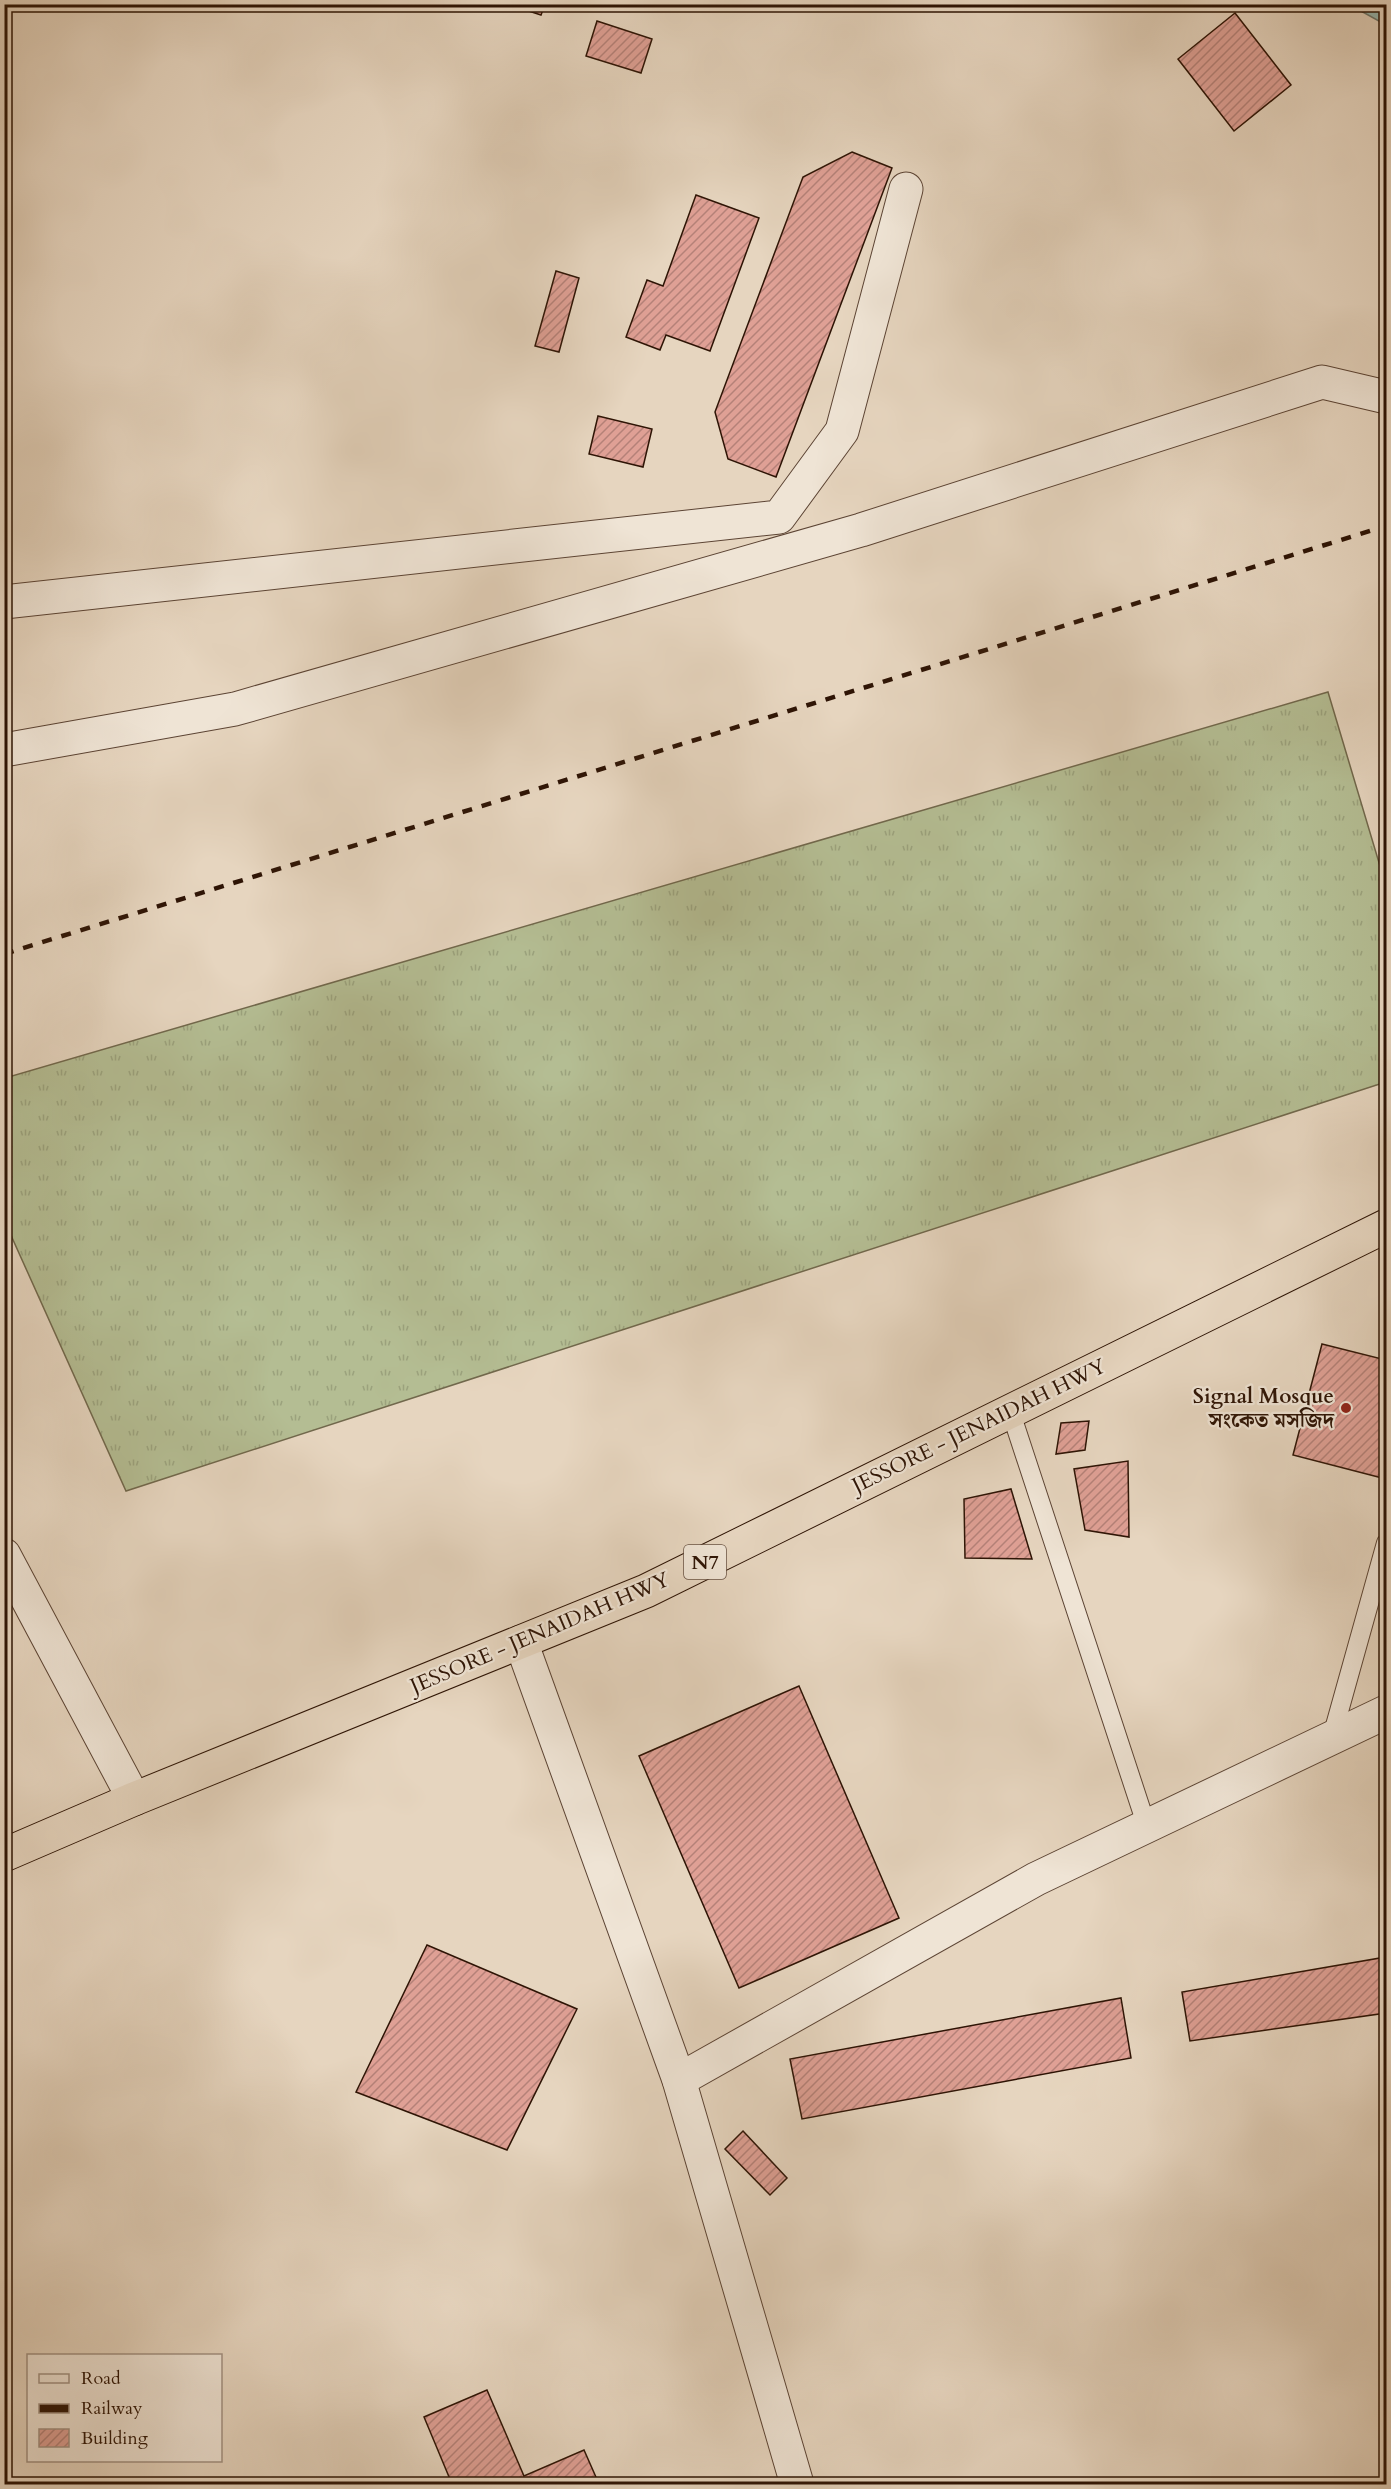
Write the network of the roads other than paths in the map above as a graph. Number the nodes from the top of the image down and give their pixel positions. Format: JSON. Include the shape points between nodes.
{"nodes":[{"id":1,"x":906,"y":189,"type":"dead end"},
{"id":2,"x":1386,"y":397,"type":"edge"},
{"id":3,"x":4,"y":602,"type":"edge"},
{"id":4,"x":4,"y":750,"type":"edge"},
{"id":5,"x":1386,"y":1226,"type":"edge"},
{"id":6,"x":1010,"y":1410,"type":"junction"},
{"id":7,"x":1386,"y":1543,"type":"edge"},
{"id":8,"x":4,"y":1555,"type":"edge"},
{"id":9,"x":521,"y":1642,"type":"junction"},
{"id":10,"x":1386,"y":1712,"type":"edge"},
{"id":11,"x":1331,"y":1740,"type":"junction"},
{"id":12,"x":134,"y":1799,"type":"junction"},
{"id":13,"x":1147,"y":1827,"type":"junction"},
{"id":14,"x":4,"y":1855,"type":"edge"},
{"id":15,"x":679,"y":2080,"type":"junction"},
{"id":16,"x":797,"y":2484,"type":"edge"}],
"edges":[{"from":1,"to":3,"type":"street","via":[[843,431],[779,517]]},
{"from":2,"to":4,"type":"street","via":[[1322,382],[861,530],[246,706]]},
{"from":5,"to":6,"type":"highway","name":"JESSORE - JENAIDAH HWY","number":"N7"},
{"from":6,"to":9,"type":"highway","name":"JESSORE - JENAIDAH HWY","number":"N7","via":[[646,1591]]},
{"from":6,"to":13,"type":"lane"},
{"from":7,"to":11,"type":"lane"},
{"from":8,"to":12,"type":"street"},
{"from":9,"to":12,"type":"highway","name":"JESSORE - JENAIDAH HWY","number":"N7"},
{"from":9,"to":15,"type":"street"},
{"from":10,"to":11,"type":"street"},
{"from":11,"to":13,"type":"street"},
{"from":12,"to":14,"type":"highway","name":"JESSORE - JENAIDAH HWY","number":"N7"},
{"from":13,"to":15,"type":"street","via":[[1036,1879]]},
{"from":15,"to":16,"type":"street"}]}
